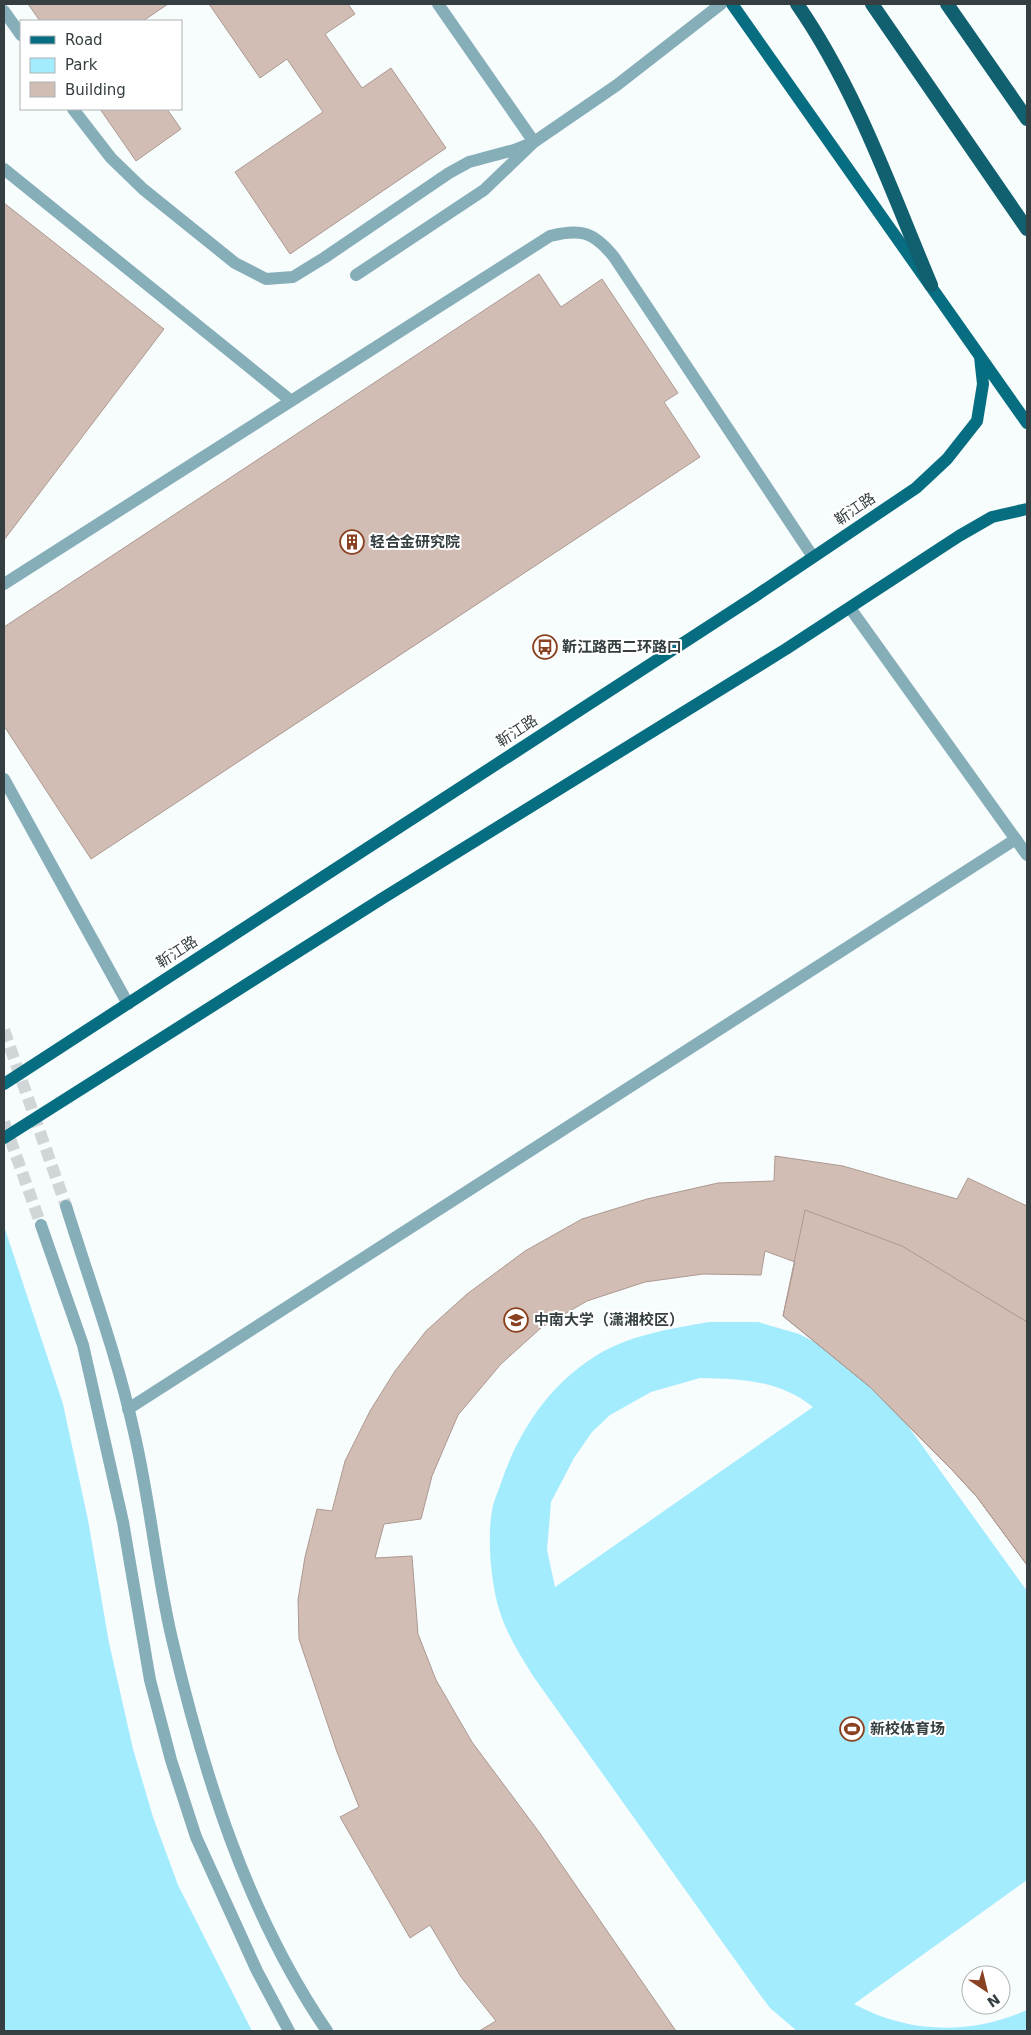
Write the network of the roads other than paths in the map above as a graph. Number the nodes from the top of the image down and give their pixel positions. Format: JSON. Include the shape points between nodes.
{"nodes":[{"id":1,"x":438,"y":4,"type":"edge"},
{"id":2,"x":721,"y":4,"type":"edge"},
{"id":3,"x":732,"y":4,"type":"edge"},
{"id":4,"x":797,"y":4,"type":"edge"},
{"id":5,"x":872,"y":4,"type":"edge"},
{"id":6,"x":947,"y":4,"type":"edge"},
{"id":7,"x":4,"y":11,"type":"edge"},
{"id":8,"x":20,"y":34,"type":"edge"},
{"id":9,"x":74,"y":110,"type":"edge"},
{"id":10,"x":1027,"y":119,"type":"edge"},
{"id":11,"x":534,"y":142,"type":"junction"},
{"id":12,"x":4,"y":169,"type":"edge"},
{"id":13,"x":1027,"y":229,"type":"edge"},
{"id":14,"x":356,"y":275,"type":"dead end"},
{"id":15,"x":931,"y":285,"type":"junction"},
{"id":16,"x":980,"y":357,"type":"junction"},
{"id":17,"x":290,"y":400,"type":"junction"},
{"id":18,"x":1027,"y":424,"type":"edge"},
{"id":19,"x":1027,"y":509,"type":"edge"},
{"id":20,"x":813,"y":557,"type":"junction"},
{"id":21,"x":4,"y":584,"type":"edge"},
{"id":22,"x":850,"y":608,"type":"junction"},
{"id":23,"x":4,"y":779,"type":"edge"},
{"id":24,"x":1016,"y":840,"type":"junction"},
{"id":25,"x":1027,"y":855,"type":"edge"},
{"id":26,"x":128,"y":1004,"type":"junction"},
{"id":27,"x":4,"y":1084,"type":"edge"},
{"id":28,"x":4,"y":1138,"type":"edge"},
{"id":29,"x":66,"y":1206,"type":"tunnel mouth"},
{"id":30,"x":40,"y":1225,"type":"tunnel mouth"},
{"id":31,"x":128,"y":1409,"type":"junction"},
{"id":32,"x":289,"y":2031,"type":"edge"},
{"id":33,"x":327,"y":2031,"type":"edge"}],
"edges":[{"from":1,"to":11,"type":"street"},
{"from":2,"to":11,"type":"street"},
{"from":3,"to":15,"type":"main road"},
{"from":4,"to":15,"type":"highway","via":[[839,75]]},
{"from":5,"to":13,"type":"highway"},
{"from":6,"to":10,"type":"highway"},
{"from":7,"to":8,"type":"street"},
{"from":9,"to":11,"type":"street","via":[[111,158],[143,189],[235,264],[266,279],[293,277],[456,169]]},
{"from":11,"to":14,"type":"street","via":[[484,190]]},
{"from":12,"to":17,"type":"street"},
{"from":15,"to":16,"type":"main road"},
{"from":16,"to":18,"type":"main road"},
{"from":16,"to":20,"type":"main road","name":"靳江路","via":[[983,384],[977,421],[947,459],[916,488]]},
{"from":17,"to":20,"type":"street","via":[[550,236],[570,231],[589,234],[602,242],[614,257]]},
{"from":17,"to":21,"type":"street"},
{"from":19,"to":22,"type":"main road","via":[[992,517]]},
{"from":20,"to":26,"type":"main road","name":"靳江路"},
{"from":22,"to":24,"type":"street"},
{"from":22,"to":28,"type":"main road"},
{"from":23,"to":26,"type":"street"},
{"from":24,"to":25,"type":"street"},
{"from":24,"to":31,"type":"street"},
{"from":26,"to":27,"type":"main road","name":"靳江路"},
{"from":29,"to":31,"type":"street"},
{"from":30,"to":32,"type":"street","via":[[83,1345],[123,1522],[150,1680],[171,1760],[196,1837],[257,1971]]},
{"from":31,"to":33,"type":"street","via":[[171,1637],[210,1784],[253,1896],[284,1958]]}]}
